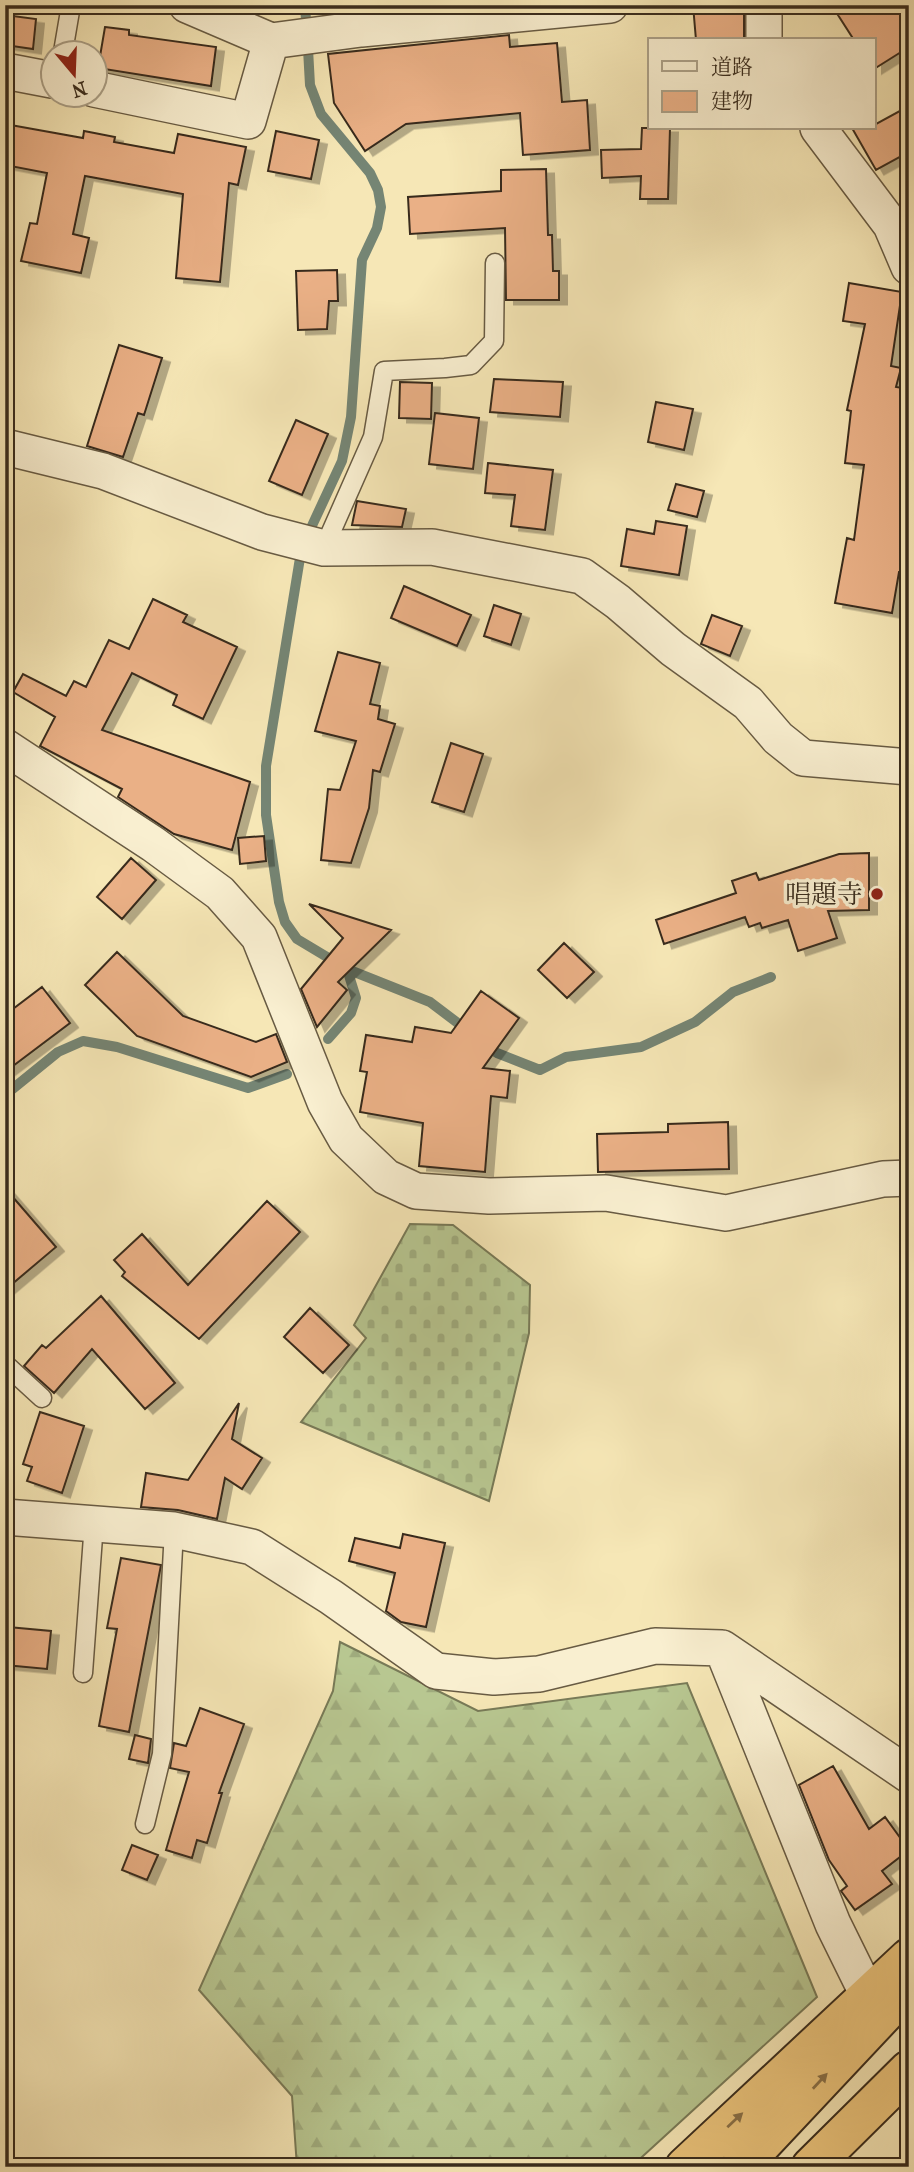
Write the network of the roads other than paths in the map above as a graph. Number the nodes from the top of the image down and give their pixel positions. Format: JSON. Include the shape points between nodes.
{"nodes":[{"id":1,"x":71,"y":5,"type":"edge"},
{"id":2,"x":187,"y":5,"type":"edge"},
{"id":3,"x":610,"y":5,"type":"edge"},
{"id":4,"x":764,"y":5,"type":"edge"},
{"id":5,"x":65,"y":38,"type":"edge"},
{"id":6,"x":764,"y":38,"type":"edge"},
{"id":7,"x":271,"y":41,"type":"junction"},
{"id":8,"x":5,"y":71,"type":"edge"},
{"id":9,"x":38,"y":77,"type":"edge"},
{"id":10,"x":108,"y":92,"type":"edge"},
{"id":11,"x":820,"y":130,"type":"edge"},
{"id":12,"x":495,"y":262,"type":"dead end"},
{"id":13,"x":909,"y":267,"type":"edge"},
{"id":14,"x":5,"y":447,"type":"edge"},
{"id":15,"x":324,"y":548,"type":"junction"},
{"id":16,"x":5,"y":747,"type":"edge"},
{"id":17,"x":909,"y":767,"type":"edge"},
{"id":18,"x":909,"y":1178,"type":"edge"},
{"id":19,"x":5,"y":1364,"type":"edge"},
{"id":20,"x":42,"y":1398,"type":"dead end"},
{"id":21,"x":5,"y":1517,"type":"edge"},
{"id":22,"x":94,"y":1523,"type":"junction"},
{"id":23,"x":174,"y":1530,"type":"junction"},
{"id":24,"x":722,"y":1648,"type":"junction"},
{"id":25,"x":83,"y":1673,"type":"dead end"},
{"id":26,"x":909,"y":1775,"type":"edge"},
{"id":27,"x":145,"y":1824,"type":"dead end"},
{"id":28,"x":909,"y":1958,"type":"edge"},
{"id":29,"x":909,"y":1987,"type":"edge"},
{"id":30,"x":868,"y":1995,"type":"junction"},
{"id":31,"x":909,"y":2070,"type":"edge"},
{"id":32,"x":909,"y":2078,"type":"edge"},
{"id":33,"x":685,"y":2167,"type":"edge"},
{"id":34,"x":740,"y":2167,"type":"edge"},
{"id":35,"x":811,"y":2167,"type":"edge"},
{"id":36,"x":832,"y":2167,"type":"edge"}],
"edges":[{"from":1,"to":5,"type":"lane"},
{"from":2,"to":7,"type":"street"},
{"from":3,"to":7,"type":"street"},
{"from":4,"to":6,"type":"street"},
{"from":7,"to":10,"type":"street","via":[[248,121]]},
{"from":8,"to":9,"type":"street"},
{"from":11,"to":13,"type":"street","via":[[891,225]]},
{"from":12,"to":15,"type":"lane","via":[[494,341],[471,365],[384,371],[373,437]]},
{"from":14,"to":15,"type":"street","via":[[103,471],[262,533]]},
{"from":15,"to":17,"type":"street","via":[[432,547],[582,576],[748,703],[778,738],[803,758]]},
{"from":16,"to":18,"type":"street","via":[[220,893],[259,937],[325,1102],[346,1139],[386,1177],[416,1191],[489,1196],[606,1193],[726,1213],[883,1179]]},
{"from":19,"to":20,"type":"lane"},
{"from":21,"to":22,"type":"street"},
{"from":22,"to":23,"type":"street"},
{"from":22,"to":25,"type":"lane"},
{"from":23,"to":24,"type":"street","via":[[252,1547],[436,1671],[494,1677],[539,1674],[655,1646]]},
{"from":23,"to":27,"type":"lane","via":[[162,1754]]},
{"from":24,"to":26,"type":"street"},
{"from":24,"to":30,"type":"street","via":[[833,1924]]},
{"from":28,"to":30,"type":"highway"},
{"from":34,"to":29,"type":"highway","one_way":true},
{"from":33,"to":30,"type":"highway","one_way":true},
{"from":31,"to":35,"type":"highway"},
{"from":32,"to":36,"type":"highway"}]}
